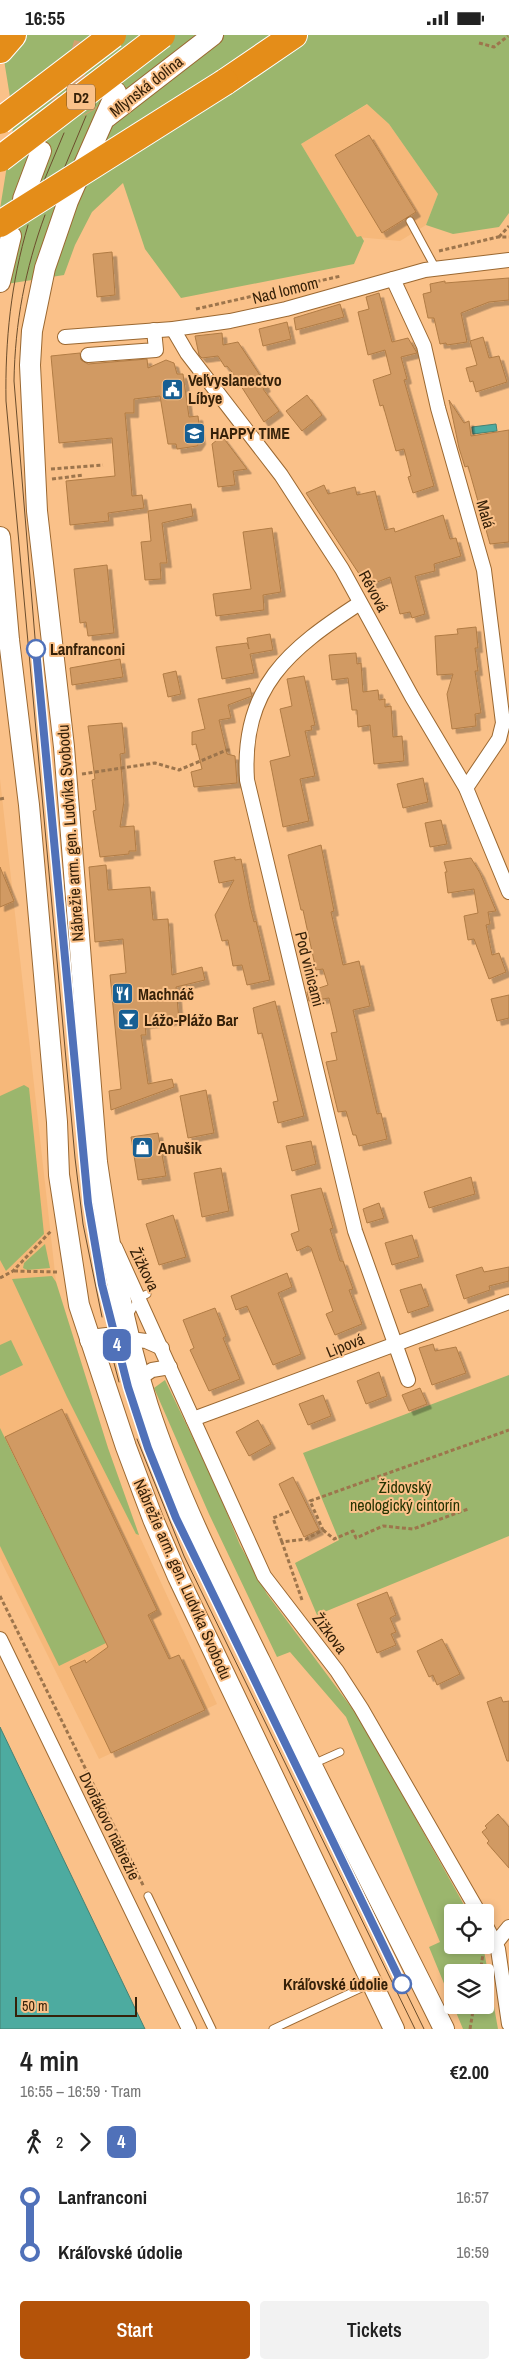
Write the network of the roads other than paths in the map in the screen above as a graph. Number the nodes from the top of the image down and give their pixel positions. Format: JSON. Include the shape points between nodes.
{"nodes":[{"id":1,"x":13,"y":35,"type":"edge"},
{"id":2,"x":113,"y":35,"type":"edge"},
{"id":3,"x":162,"y":35,"type":"edge"},
{"id":4,"x":213,"y":35,"type":"edge"},
{"id":5,"x":294,"y":35,"type":"edge"},
{"id":6,"x":0,"y":50,"type":"edge"},
{"id":7,"x":116,"y":91,"type":"dead end"},
{"id":8,"x":98,"y":115,"type":"junction"},
{"id":9,"x":0,"y":121,"type":"edge"},
{"id":10,"x":41,"y":151,"type":"dead end"},
{"id":11,"x":0,"y":159,"type":"edge"},
{"id":12,"x":23,"y":199,"type":"dead end"},
{"id":13,"x":410,"y":221,"type":"dead end"},
{"id":14,"x":5,"y":230,"type":"edge"},
{"id":15,"x":509,"y":260,"type":"edge"},
{"id":16,"x":436,"y":269,"type":"junction"},
{"id":17,"x":393,"y":279,"type":"junction"},
{"id":18,"x":0,"y":282,"type":"edge"},
{"id":19,"x":172,"y":329,"type":"junction"},
{"id":20,"x":154,"y":330,"type":"junction"},
{"id":21,"x":66,"y":337,"type":"dead end"},
{"id":22,"x":88,"y":355,"type":"dead end"},
{"id":23,"x":0,"y":537,"type":"edge"},
{"id":24,"x":360,"y":603,"type":"junction"},
{"id":25,"x":466,"y":788,"type":"junction"},
{"id":26,"x":509,"y":892,"type":"edge"},
{"id":27,"x":108,"y":1234,"type":"junction"},
{"id":28,"x":143,"y":1296,"type":"junction"},
{"id":29,"x":509,"y":1302,"type":"edge"},
{"id":30,"x":128,"y":1331,"type":"junction"},
{"id":31,"x":90,"y":1340,"type":"junction"},
{"id":32,"x":394,"y":1344,"type":"junction"},
{"id":33,"x":162,"y":1348,"type":"junction"},
{"id":34,"x":170,"y":1367,"type":"junction"},
{"id":35,"x":140,"y":1378,"type":"junction"},
{"id":36,"x":408,"y":1380,"type":"dead end"},
{"id":37,"x":193,"y":1419,"type":"junction"},
{"id":38,"x":0,"y":1639,"type":"edge"},
{"id":39,"x":340,"y":1752,"type":"dead end"},
{"id":40,"x":311,"y":1765,"type":"junction"},
{"id":41,"x":148,"y":1896,"type":"road end"},
{"id":42,"x":474,"y":1904,"type":"edge"},
{"id":43,"x":509,"y":1927,"type":"edge"},
{"id":44,"x":494,"y":1939,"type":"edge"},
{"id":45,"x":496,"y":1943,"type":"junction"},
{"id":46,"x":371,"y":1983,"type":"junction"},
{"id":47,"x":509,"y":2023,"type":"edge"},
{"id":48,"x":189,"y":2029,"type":"edge"},
{"id":49,"x":212,"y":2029,"type":"edge"},
{"id":50,"x":272,"y":2029,"type":"edge"},
{"id":51,"x":394,"y":2029,"type":"edge"},
{"id":52,"x":444,"y":2029,"type":"edge"}],
"edges":[{"from":1,"to":6,"type":"highway"},
{"from":2,"to":9,"type":"highway","number":"D2","bridge":true},
{"from":3,"to":11,"type":"highway","number":"D2","bridge":true},
{"from":4,"to":8,"type":"main road","name":"Mlynská dolina"},
{"from":5,"to":14,"type":"highway","bridge":true},
{"from":7,"to":8,"type":"main road","name":"Nábrežie arm. gen. Ludvíka Svobodu"},
{"from":8,"to":27,"type":"main road","name":"Nábrežie arm. gen. Ludvíka Svobodu","via":[[45,268],[32,331],[30,365],[40,537],[56,658],[97,1162]]},
{"from":10,"to":12,"type":"main road"},
{"from":13,"to":16,"type":"lane"},
{"from":14,"to":18,"type":"main road"},
{"from":15,"to":16,"type":"street","name":"Nad lomom"},
{"from":16,"to":17,"type":"street","name":"Nad lomom"},
{"from":17,"to":19,"type":"street","name":"Nad lomom","via":[[286,309]]},
{"from":17,"to":25,"type":"street","name":"Malá","via":[[424,346],[486,582],[503,723],[496,744]]},
{"from":19,"to":20,"type":"street","name":"Nad lomom"},
{"from":19,"to":24,"type":"street","name":"Révová","via":[[292,490],[338,561]]},
{"from":20,"to":21,"type":"street","name":"Nad lomom"},
{"from":20,"to":22,"type":"street","via":[[156,350]]},
{"from":23,"to":31,"type":"main road","name":"Nábrežie arm. gen. Ludvíka Svobodu","via":[[29,805],[59,1175],[66,1236],[79,1305]]},
{"from":24,"to":25,"type":"street","name":"Révová"},
{"from":24,"to":32,"type":"street","name":"Pod vinicami","via":[[314,634],[277,669],[264,689],[254,715],[247,739],[246,764],[252,804],[355,1231]]},
{"from":25,"to":26,"type":"street","name":"Révová"},
{"from":27,"to":28,"type":"street","name":"Žižkova"},
{"from":27,"to":30,"type":"main road","name":"Nábrežie arm. gen. Ludvíka Svobodu"},
{"from":28,"to":30,"type":"lane"},
{"from":28,"to":33,"type":"street","name":"Žižkova"},
{"from":29,"to":32,"type":"street","name":"Lipová"},
{"from":30,"to":31,"type":"main road"},
{"from":30,"to":33,"type":"street"},
{"from":30,"to":35,"type":"main road","name":"Nábrežie arm. gen. Ludvíka Svobodu"},
{"from":31,"to":46,"type":"main road","name":"Nábrežie arm. gen. Ludvíka Svobodu","via":[[152,1519]]},
{"from":32,"to":36,"type":"street","name":"Pod vinicami"},
{"from":32,"to":37,"type":"street","name":"Lipová"},
{"from":33,"to":34,"type":"street","name":"Žižkova"},
{"from":34,"to":35,"type":"street","via":[[152,1370]]},
{"from":34,"to":37,"type":"street","name":"Žižkova"},
{"from":35,"to":40,"type":"main road","name":"Nábrežie arm. gen. Ludvíka Svobodu","via":[[184,1503]]},
{"from":37,"to":42,"type":"street","name":"Žižkova","via":[[264,1576],[361,1708]]},
{"from":38,"to":48,"type":"street","name":"Dvořákovo nábrežie"},
{"from":39,"to":40,"type":"lane"},
{"from":40,"to":52,"type":"main road","name":"Nábrežie arm. gen. Ludvíka Svobodu"},
{"from":41,"to":49,"type":"lane"},
{"from":43,"to":45,"type":"street"},
{"from":44,"to":45,"type":"street"},
{"from":45,"to":47,"type":"street"},
{"from":46,"to":50,"type":"lane"},
{"from":46,"to":51,"type":"main road","name":"Nábrežie arm. gen. Ludvíka Svobodu"}]}
